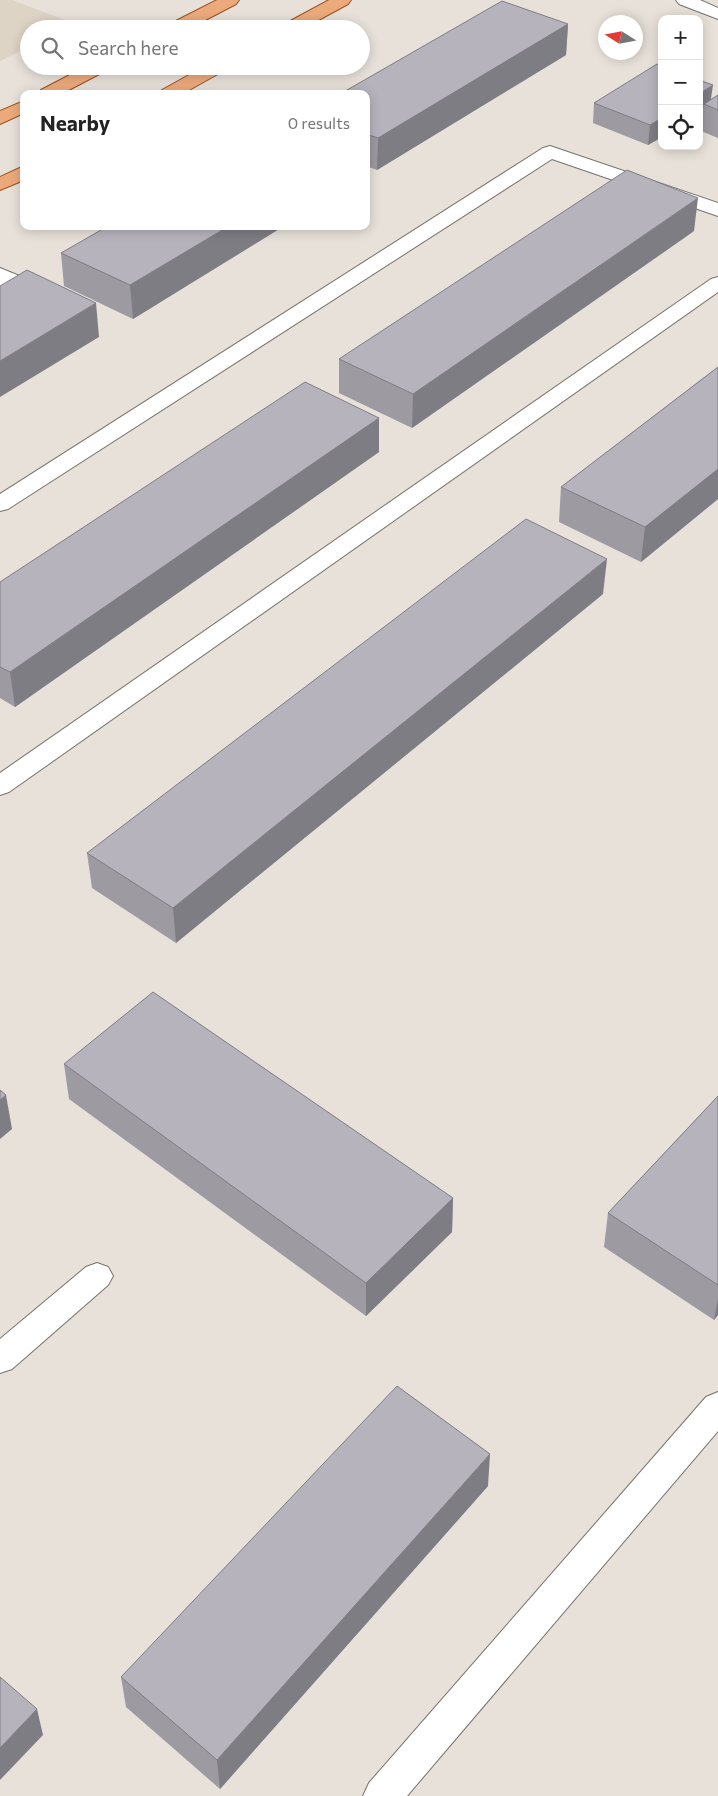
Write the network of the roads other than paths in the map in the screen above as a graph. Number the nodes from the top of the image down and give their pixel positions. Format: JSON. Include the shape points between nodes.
{"nodes":[{"id":1,"x":230,"y":0,"type":"edge"},
{"id":2,"x":342,"y":0,"type":"edge"},
{"id":3,"x":685,"y":0,"type":"edge"},
{"id":4,"x":718,"y":14,"type":"edge"},
{"id":5,"x":191,"y":20,"type":"edge"},
{"id":6,"x":305,"y":20,"type":"edge"},
{"id":7,"x":84,"y":75,"type":"edge"},
{"id":8,"x":203,"y":75,"type":"edge"},
{"id":9,"x":55,"y":90,"type":"edge"},
{"id":10,"x":175,"y":90,"type":"edge"},
{"id":11,"x":20,"y":108,"type":"edge"},
{"id":12,"x":0,"y":118,"type":"edge"},
{"id":13,"x":20,"y":174,"type":"edge"},
{"id":14,"x":0,"y":184,"type":"edge"},
{"id":15,"x":718,"y":210,"type":"edge"},
{"id":16,"x":0,"y":274,"type":"edge"},
{"id":17,"x":718,"y":283,"type":"edge"},
{"id":18,"x":0,"y":290,"type":"edge"},
{"id":19,"x":0,"y":504,"type":"edge"},
{"id":20,"x":0,"y":786,"type":"edge"},
{"id":21,"x":97,"y":1276,"type":"dead end"},
{"id":22,"x":0,"y":1359,"type":"edge"},
{"id":23,"x":718,"y":1408,"type":"edge"},
{"id":24,"x":382,"y":1796,"type":"edge"}],
"edges":[{"from":1,"to":5,"type":"main road"},
{"from":2,"to":6,"type":"main road"},
{"from":3,"to":4,"type":"street"},
{"from":7,"to":9,"type":"main road"},
{"from":8,"to":10,"type":"main road"},
{"from":11,"to":12,"type":"main road"},
{"from":13,"to":14,"type":"main road"},
{"from":15,"to":19,"type":"street","via":[[550,152]]},
{"from":16,"to":18,"type":"street","via":[[15,281]]},
{"from":17,"to":20,"type":"street"},
{"from":21,"to":22,"type":"street"},
{"from":23,"to":24,"type":"street"}]}
